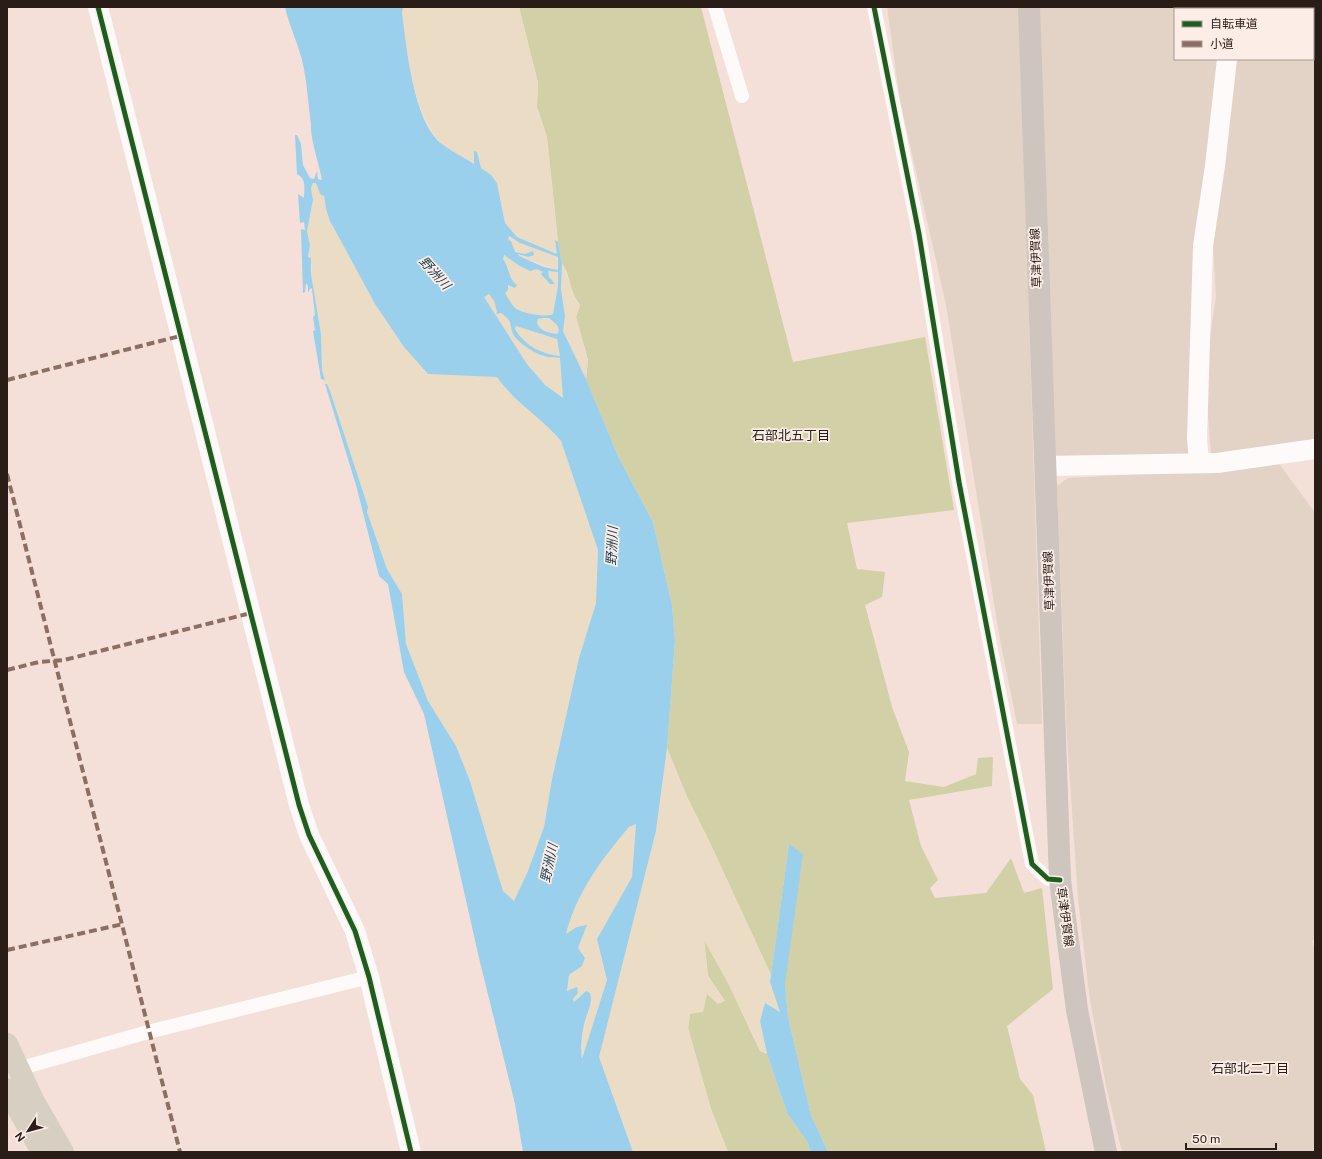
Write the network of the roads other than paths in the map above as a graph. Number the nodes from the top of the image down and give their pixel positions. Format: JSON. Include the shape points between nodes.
{"nodes":[{"id":1,"x":98,"y":7,"type":"edge"},
{"id":2,"x":715,"y":7,"type":"edge"},
{"id":3,"x":874,"y":7,"type":"edge"},
{"id":4,"x":1029,"y":7,"type":"edge"},
{"id":5,"x":1227,"y":60,"type":"edge"},
{"id":6,"x":742,"y":96,"type":"dead end"},
{"id":7,"x":1315,"y":449,"type":"edge"},
{"id":8,"x":1199,"y":463,"type":"junction"},
{"id":9,"x":1044,"y":466,"type":"junction"},
{"id":10,"x":1060,"y":880,"type":"junction"},
{"id":11,"x":369,"y":977,"type":"junction"},
{"id":12,"x":7,"y":1044,"type":"edge"},
{"id":13,"x":18,"y":1069,"type":"junction"},
{"id":14,"x":7,"y":1089,"type":"edge"},
{"id":15,"x":42,"y":1152,"type":"edge"},
{"id":16,"x":63,"y":1152,"type":"edge"},
{"id":17,"x":412,"y":1152,"type":"edge"},
{"id":18,"x":1106,"y":1152,"type":"edge"}],
"edges":[{"from":1,"to":11,"type":"street","via":[[299,805],[309,835],[355,931]]},
{"from":2,"to":6,"type":"street"},
{"from":3,"to":10,"type":"street","via":[[920,234],[959,482],[1032,864],[1048,878]]},
{"from":4,"to":9,"type":"main road","name":"草津伊賀線"},
{"from":5,"to":8,"type":"street","via":[[1203,246],[1197,438]]},
{"from":7,"to":8,"type":"street"},
{"from":8,"to":9,"type":"street"},
{"from":9,"to":10,"type":"main road","name":"草津伊賀線"},
{"from":10,"to":18,"type":"main road","name":"草津伊賀線","via":[[1077,1010]]},
{"from":11,"to":13,"type":"street","via":[[148,1032]]},
{"from":11,"to":17,"type":"street"},
{"from":12,"to":13,"type":"highway"},
{"from":13,"to":16,"type":"highway","via":[[47,1127]]},
{"from":14,"to":15,"type":"highway"}]}
